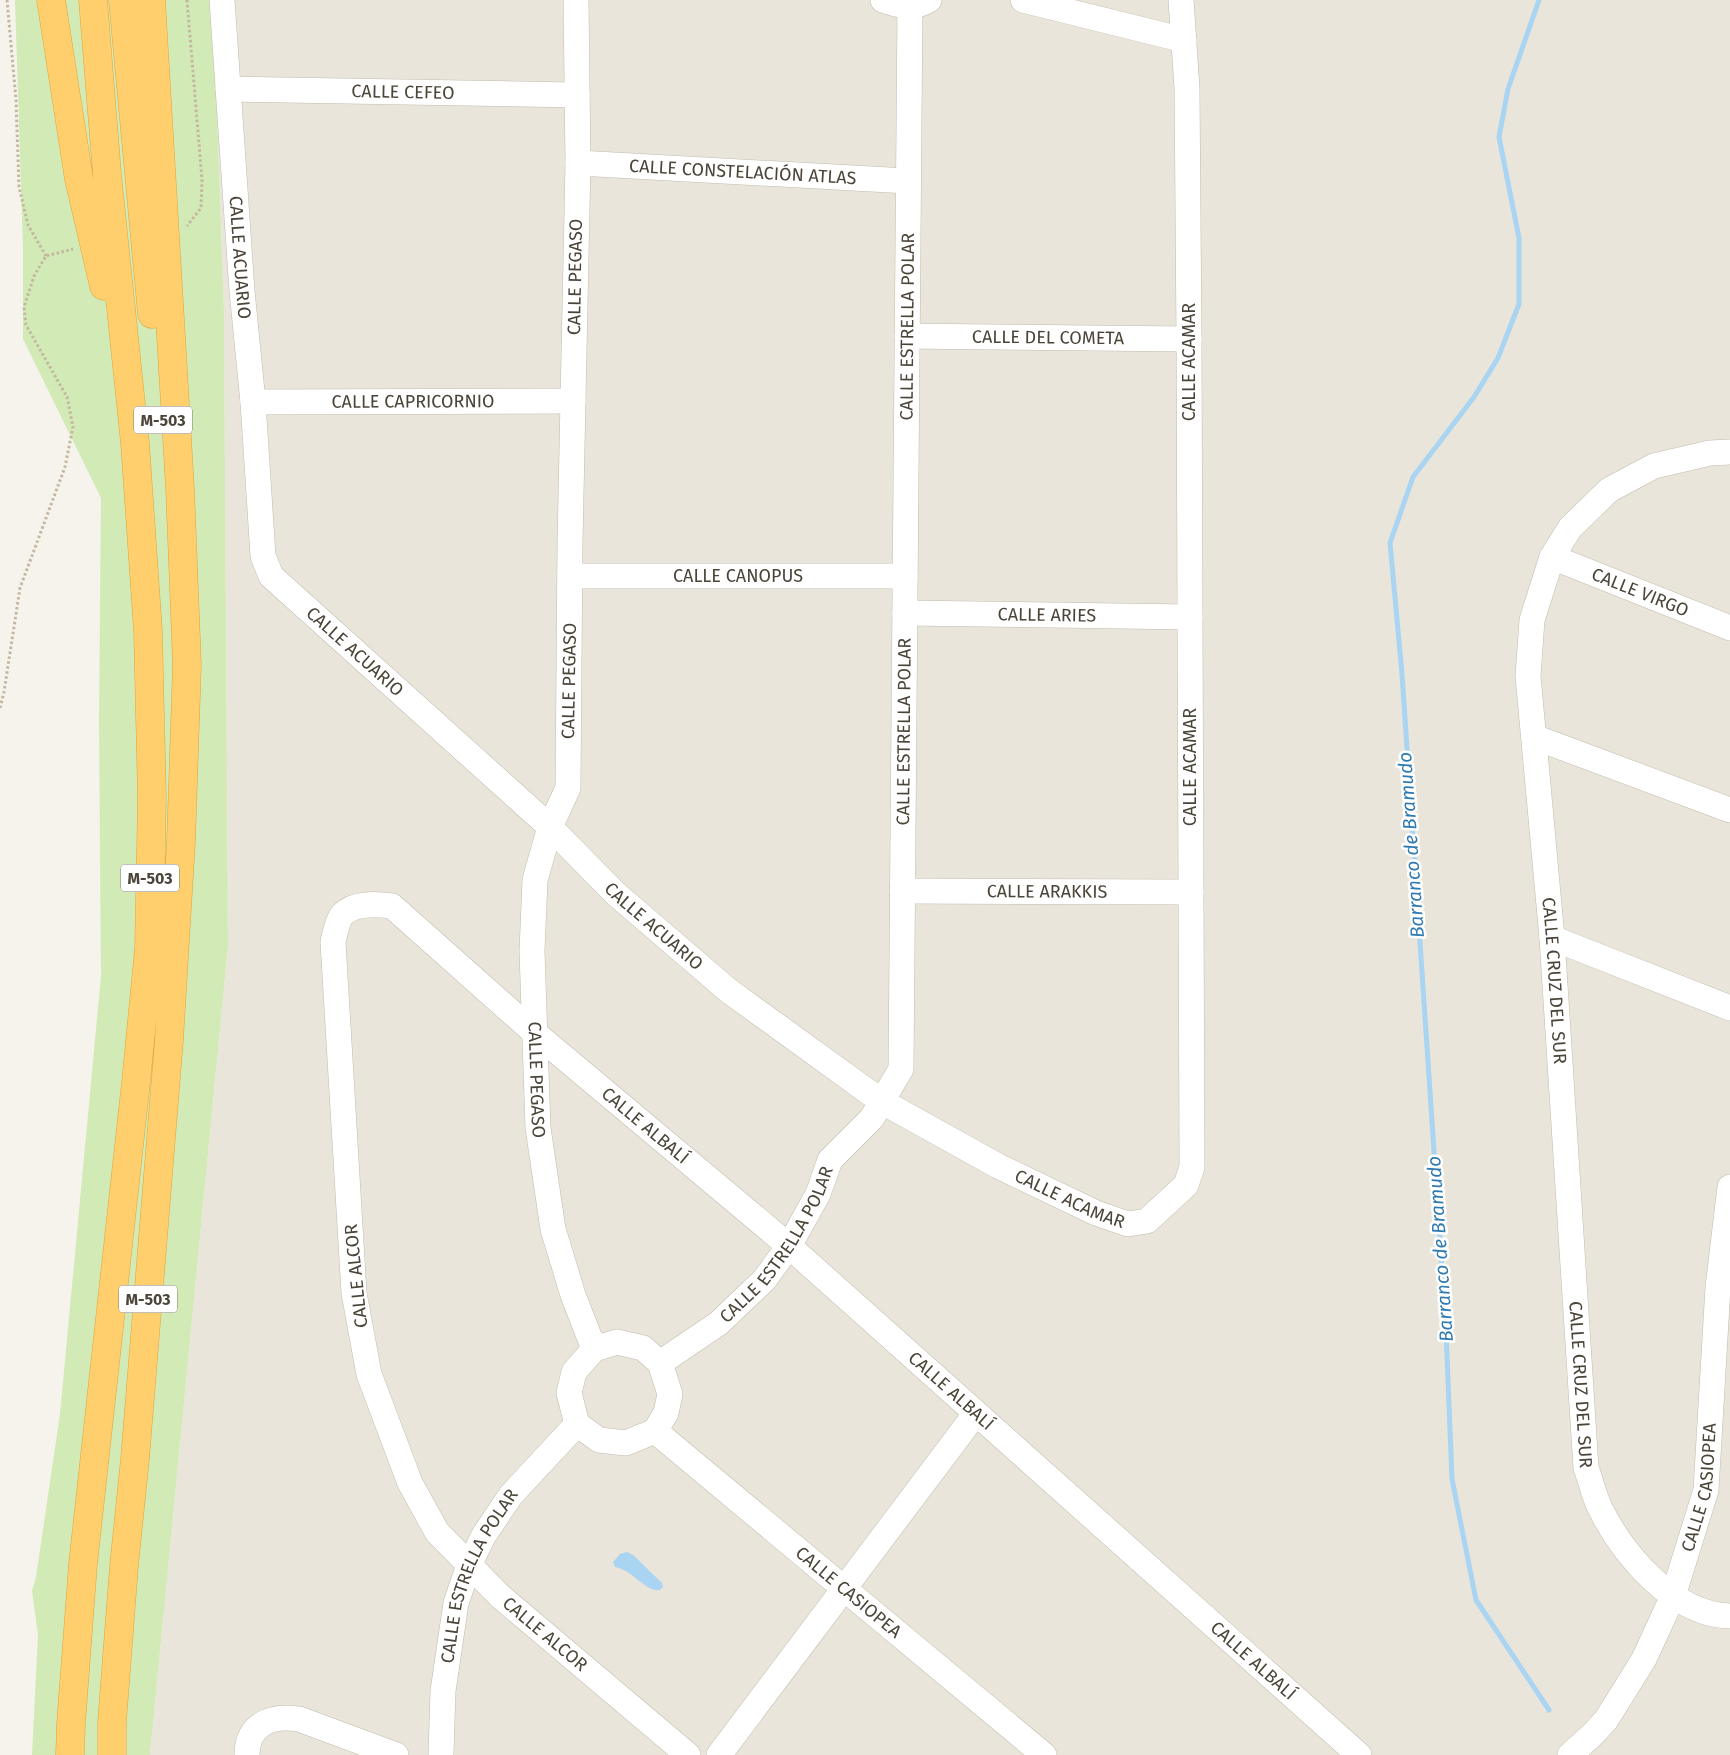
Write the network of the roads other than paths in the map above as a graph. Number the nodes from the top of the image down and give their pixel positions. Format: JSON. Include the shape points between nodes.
{"nodes":[{"id":1,"x":51,"y":0,"type":"edge"},
{"id":2,"x":93,"y":0,"type":"edge"},
{"id":3,"x":123,"y":0,"type":"edge"},
{"id":4,"x":151,"y":0,"type":"edge"},
{"id":5,"x":222,"y":0,"type":"edge"},
{"id":6,"x":576,"y":0,"type":"edge"},
{"id":7,"x":883,"y":0,"type":"edge"},
{"id":8,"x":1024,"y":0,"type":"edge"},
{"id":9,"x":1181,"y":0,"type":"edge"},
{"id":10,"x":919,"y":3,"type":"edge"},
{"id":11,"x":1184,"y":40,"type":"junction"},
{"id":12,"x":228,"y":89,"type":"junction"},
{"id":13,"x":577,"y":95,"type":"junction"},
{"id":14,"x":578,"y":163,"type":"junction"},
{"id":15,"x":908,"y":181,"type":"junction"},
{"id":16,"x":907,"y":336,"type":"junction"},
{"id":17,"x":1190,"y":339,"type":"junction"},
{"id":18,"x":573,"y":401,"type":"junction"},
{"id":19,"x":253,"y":402,"type":"junction"},
{"id":20,"x":1730,"y":452,"type":"edge"},
{"id":21,"x":1552,"y":556,"type":"junction"},
{"id":22,"x":570,"y":576,"type":"junction"},
{"id":23,"x":905,"y":576,"type":"junction"},
{"id":24,"x":905,"y":613,"type":"junction"},
{"id":25,"x":1190,"y":617,"type":"junction"},
{"id":26,"x":1730,"y":628,"type":"edge"},
{"id":27,"x":148,"y":631,"type":"junction"},
{"id":28,"x":1534,"y":737,"type":"junction"},
{"id":29,"x":1730,"y":810,"type":"edge"},
{"id":30,"x":550,"y":827,"type":"junction"},
{"id":31,"x":181,"y":842,"type":"junction"},
{"id":32,"x":902,"y":891,"type":"junction"},
{"id":33,"x":1191,"y":892,"type":"junction"},
{"id":34,"x":1552,"y":938,"type":"junction"},
{"id":35,"x":1730,"y":1008,"type":"edge"},
{"id":36,"x":536,"y":1034,"type":"junction"},
{"id":37,"x":881,"y":1101,"type":"junction"},
{"id":38,"x":1730,"y":1187,"type":"edge"},
{"id":39,"x":789,"y":1246,"type":"junction"},
{"id":40,"x":594,"y":1349,"type":"junction"},
{"id":41,"x":660,"y":1363,"type":"junction"},
{"id":42,"x":976,"y":1413,"type":"junction"},
{"id":43,"x":577,"y":1424,"type":"junction"},
{"id":44,"x":654,"y":1431,"type":"junction"},
{"id":45,"x":469,"y":1565,"type":"junction"},
{"id":46,"x":844,"y":1588,"type":"junction"},
{"id":47,"x":1673,"y":1596,"type":"junction"},
{"id":48,"x":1730,"y":1616,"type":"edge"},
{"id":49,"x":70,"y":1755,"type":"edge"},
{"id":50,"x":112,"y":1755,"type":"edge"},
{"id":51,"x":247,"y":1755,"type":"edge"},
{"id":52,"x":396,"y":1755,"type":"edge"},
{"id":53,"x":441,"y":1755,"type":"edge"},
{"id":54,"x":688,"y":1755,"type":"edge"},
{"id":55,"x":719,"y":1755,"type":"edge"},
{"id":56,"x":1044,"y":1755,"type":"edge"},
{"id":57,"x":1360,"y":1755,"type":"edge"},
{"id":58,"x":1570,"y":1755,"type":"edge"}],
"edges":[{"from":1,"to":27,"type":"highway","number":"M-503","via":[[79,179],[107,296]]},
{"from":2,"to":27,"type":"highway","number":"M-503","via":[[135,443]]},
{"from":3,"to":31,"type":"highway","number":"M-503","via":[[170,489]]},
{"from":4,"to":31,"type":"highway","number":"M-503","via":[[180,478],[187,665]]},
{"from":5,"to":12,"type":"street","name":"CALLE ACUARIO"},
{"from":6,"to":13,"type":"street","name":"CALLE PEGASO"},
{"from":7,"to":10,"type":"street","via":[[897,6]]},
{"from":8,"to":11,"type":"street"},
{"from":9,"to":11,"type":"street","name":"CALLE ACAMAR"},
{"from":10,"to":15,"type":"street","name":"CALLE ESTRELLA POLAR"},
{"from":11,"to":17,"type":"street","name":"CALLE ACAMAR"},
{"from":12,"to":13,"type":"street","name":"CALLE CEFEO"},
{"from":12,"to":19,"type":"street","name":"CALLE ACUARIO"},
{"from":13,"to":14,"type":"street","name":"CALLE PEGASO"},
{"from":14,"to":15,"type":"street","name":"CALLE CONSTELACIÓN ATLAS"},
{"from":14,"to":18,"type":"street","name":"CALLE PEGASO"},
{"from":15,"to":16,"type":"street","name":"CALLE ESTRELLA POLAR"},
{"from":16,"to":17,"type":"street","name":"CALLE DEL COMETA"},
{"from":16,"to":23,"type":"street","name":"CALLE ESTRELLA POLAR"},
{"from":17,"to":25,"type":"street","name":"CALLE ACAMAR"},
{"from":18,"to":19,"type":"street","name":"CALLE CAPRICORNIO"},
{"from":18,"to":22,"type":"street","name":"CALLE PEGASO"},
{"from":19,"to":30,"type":"street","name":"CALLE ACUARIO","via":[[263,556],[271,576]]},
{"from":20,"to":21,"type":"street","name":"CALLE CRUZ DEL SUR","via":[[1710,453],[1654,466],[1609,490],[1570,528]]},
{"from":21,"to":26,"type":"street","name":"CALLE VIRGO"},
{"from":21,"to":28,"type":"street","name":"CALLE CRUZ DEL SUR","via":[[1532,620],[1528,676]]},
{"from":22,"to":23,"type":"street","name":"CALLE CANOPUS"},
{"from":22,"to":30,"type":"street","name":"CALLE PEGASO","via":[[568,788]]},
{"from":23,"to":24,"type":"street","name":"CALLE ESTRELLA POLAR"},
{"from":24,"to":25,"type":"street","name":"CALLE ARIES"},
{"from":24,"to":32,"type":"street","name":"CALLE ESTRELLA POLAR"},
{"from":25,"to":33,"type":"street","name":"CALLE ACAMAR"},
{"from":27,"to":49,"type":"highway","number":"M-503","via":[[152,798],[149,949],[83,1564]]},
{"from":28,"to":29,"type":"street"},
{"from":28,"to":34,"type":"street","name":"CALLE CRUZ DEL SUR"},
{"from":30,"to":36,"type":"street","name":"CALLE PEGASO","via":[[535,880],[532,951]]},
{"from":30,"to":37,"type":"street","name":"CALLE ACUARIO","via":[[616,894],[728,991]]},
{"from":31,"to":50,"type":"highway","number":"M-503","via":[[169,1040],[124,1566]]},
{"from":32,"to":33,"type":"street","name":"CALLE ARAKKIS"},
{"from":32,"to":37,"type":"street","name":"CALLE ESTRELLA POLAR","via":[[901,1069]]},
{"from":33,"to":37,"type":"street","name":"CALLE ACAMAR","via":[[1192,1166],[1186,1184],[1147,1221],[1128,1224],[1096,1213],[998,1166]]},
{"from":34,"to":35,"type":"street"},
{"from":34,"to":47,"type":"street","name":"CALLE CRUZ DEL SUR","via":[[1586,1468],[1599,1507],[1620,1542],[1646,1574]]},
{"from":36,"to":39,"type":"street","name":"CALLE ALBALÍ"},
{"from":36,"to":40,"type":"street","name":"CALLE PEGASO","via":[[538,1128],[553,1229],[573,1296]]},
{"from":36,"to":45,"type":"street","name":"CALLE ALCOR","via":[[392,906],[377,904],[352,908],[341,916],[333,942],[354,1293],[370,1374],[410,1483],[437,1532]]},
{"from":37,"to":39,"type":"street","name":"CALLE ESTRELLA POLAR","via":[[872,1118],[830,1160],[818,1194]]},
{"from":38,"to":47,"type":"street","name":"CALLE CASIOPEA","via":[[1718,1288],[1706,1490]]},
{"from":39,"to":41,"type":"street","name":"CALLE ESTRELLA POLAR","via":[[764,1280],[719,1323]]},
{"from":39,"to":42,"type":"street","name":"CALLE ALBALÍ"},
{"from":40,"to":41,"type":"street","via":[[617,1342],[643,1348]]},
{"from":40,"to":43,"type":"street","via":[[574,1372],[572,1379],[569,1393]]},
{"from":41,"to":44,"type":"street","via":[[670,1394],[666,1414]]},
{"from":42,"to":46,"type":"street"},
{"from":42,"to":57,"type":"street","name":"CALLE ALBALÍ"},
{"from":43,"to":44,"type":"street","via":[[599,1440],[626,1444]]},
{"from":43,"to":45,"type":"street","name":"CALLE ESTRELLA POLAR","via":[[511,1495],[484,1535]]},
{"from":44,"to":46,"type":"street","name":"CALLE CASIOPEA"},
{"from":45,"to":53,"type":"street","name":"CALLE ESTRELLA POLAR","via":[[456,1602],[442,1691]]},
{"from":45,"to":54,"type":"street","name":"CALLE ALCOR","via":[[500,1597]]},
{"from":46,"to":55,"type":"street"},
{"from":46,"to":56,"type":"street","name":"CALLE CASIOPEA"},
{"from":47,"to":48,"type":"street","name":"CALLE CRUZ DEL SUR","via":[[1703,1613]]},
{"from":47,"to":58,"type":"street","name":"CALLE CASIOPEA","via":[[1644,1659],[1606,1720]]},
{"from":51,"to":52,"type":"street","via":[[247,1743],[257,1728],[269,1720],[285,1717],[299,1719]]}]}
